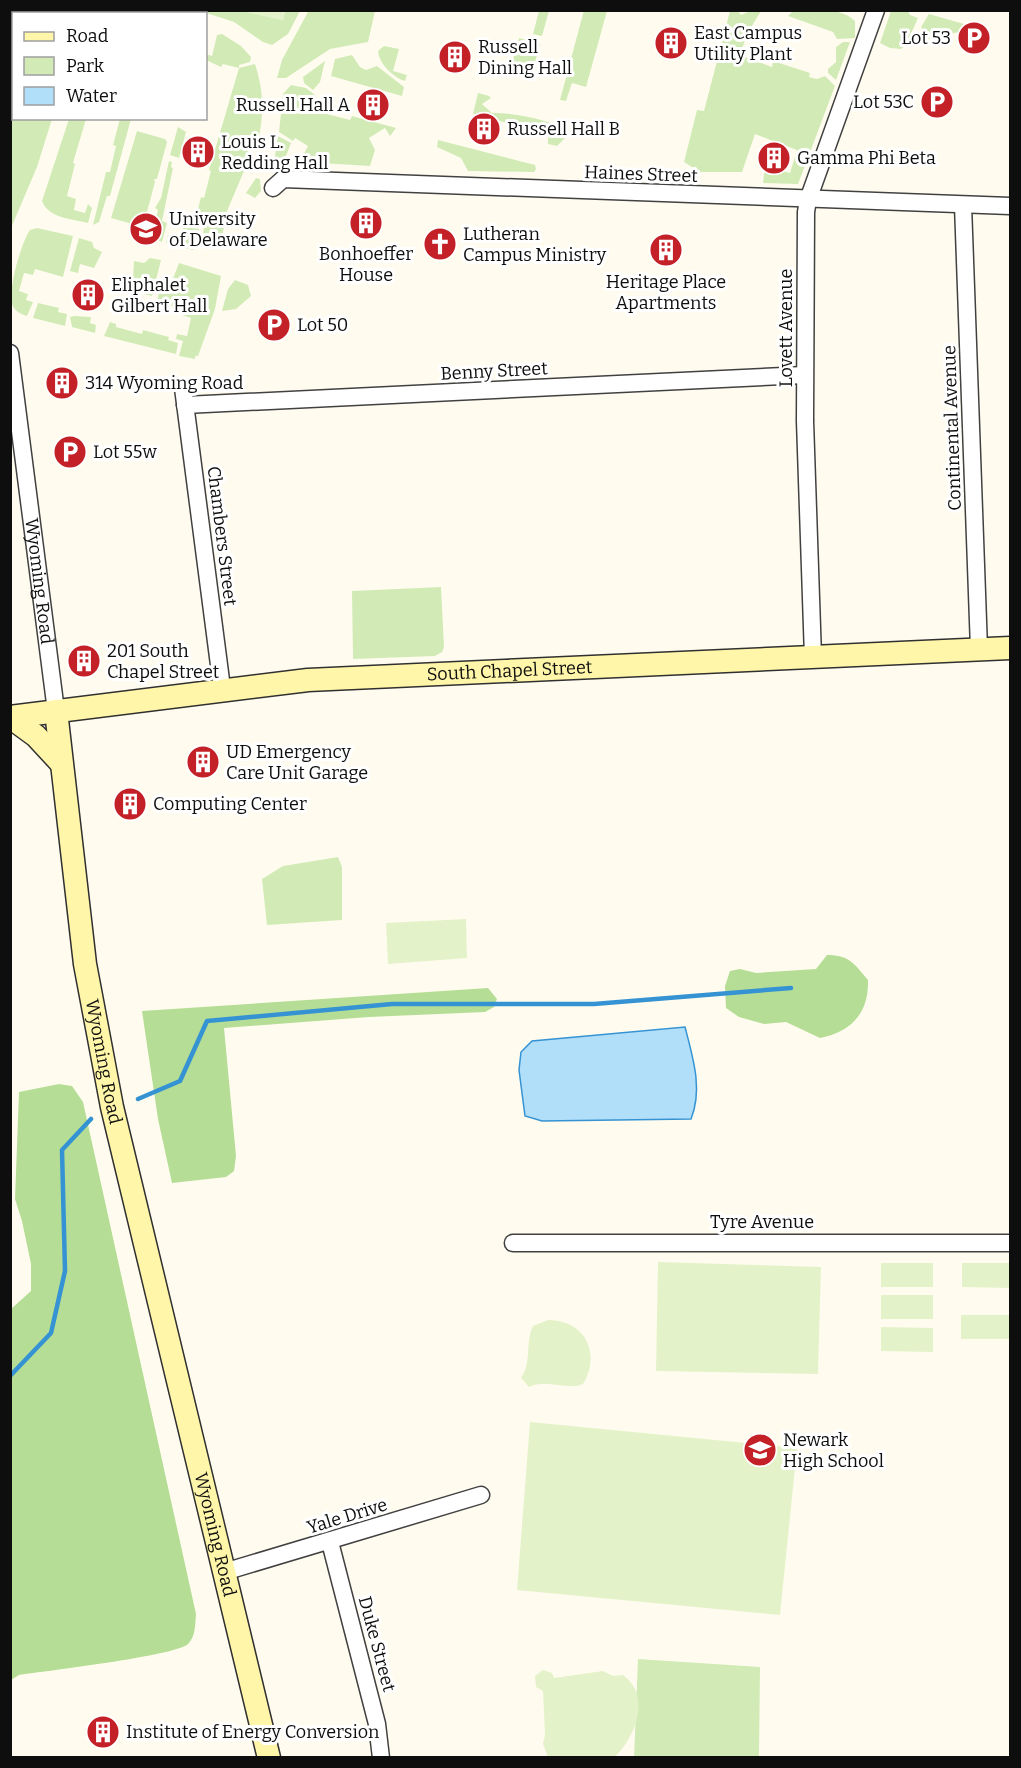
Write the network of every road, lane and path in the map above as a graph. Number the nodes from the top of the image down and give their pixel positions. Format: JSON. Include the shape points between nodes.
{"nodes":[{"id":1,"x":876,"y":10,"type":"edge"},
{"id":2,"x":273,"y":188,"type":"dead end"},
{"id":3,"x":808,"y":200,"type":"junction"},
{"id":4,"x":963,"y":205,"type":"junction"},
{"id":5,"x":1011,"y":206,"type":"edge"},
{"id":6,"x":10,"y":353,"type":"edge"},
{"id":7,"x":804,"y":375,"type":"junction"},
{"id":8,"x":183,"y":388,"type":"dead end"},
{"id":9,"x":185,"y":405,"type":"junction"},
{"id":10,"x":1011,"y":648,"type":"edge"},
{"id":11,"x":979,"y":649,"type":"junction"},
{"id":12,"x":813,"y":657,"type":"junction"},
{"id":13,"x":222,"y":688,"type":"junction"},
{"id":14,"x":56,"y":711,"type":"junction"},
{"id":15,"x":10,"y":717,"type":"edge"},
{"id":16,"x":62,"y":763,"type":"junction"},
{"id":17,"x":513,"y":1243,"type":"dead end"},
{"id":18,"x":1011,"y":1243,"type":"edge"},
{"id":19,"x":481,"y":1495,"type":"dead end"},
{"id":20,"x":330,"y":1542,"type":"junction"},
{"id":21,"x":224,"y":1572,"type":"junction"},
{"id":22,"x":269,"y":1758,"type":"edge"},
{"id":23,"x":381,"y":1758,"type":"edge"}],
"edges":[{"from":1,"to":3,"type":"street","name":"Lovett Avenue"},
{"from":2,"to":3,"type":"street","name":"Haines Street","via":[[283,179]]},
{"from":3,"to":4,"type":"street","name":"Haines Street"},
{"from":3,"to":7,"type":"street","name":"Lovett Avenue"},
{"from":4,"to":5,"type":"street","name":"Haines Street"},
{"from":4,"to":11,"type":"street","name":"Continental Avenue"},
{"from":6,"to":14,"type":"street","name":"Wyoming Road"},
{"from":7,"to":9,"type":"street","name":"Benny Street"},
{"from":7,"to":12,"type":"street","name":"Lovett Avenue"},
{"from":8,"to":9,"type":"street","name":"Chambers Street"},
{"from":9,"to":13,"type":"street","name":"Chambers Street"},
{"from":10,"to":11,"type":"street","name":"South Chapel Street"},
{"from":11,"to":12,"type":"street","name":"South Chapel Street"},
{"from":12,"to":13,"type":"street","name":"South Chapel Street","via":[[319,679]]},
{"from":13,"to":14,"type":"street","name":"South Chapel Street"},
{"from":14,"to":15,"type":"street","name":"South Chapel Street"},
{"from":14,"to":16,"type":"street","name":"Wyoming Road"},
{"from":15,"to":16,"type":"street"},
{"from":16,"to":21,"type":"street","name":"Wyoming Road","via":[[85,964],[112,1107]]},
{"from":17,"to":18,"type":"street","name":"Tyre Avenue"},
{"from":19,"to":20,"type":"street","name":"Yale Drive"},
{"from":20,"to":21,"type":"street","name":"Yale Drive"},
{"from":20,"to":23,"type":"street","name":"Duke Street","via":[[377,1724]]},
{"from":21,"to":22,"type":"street","name":"Wyoming Road"}]}
